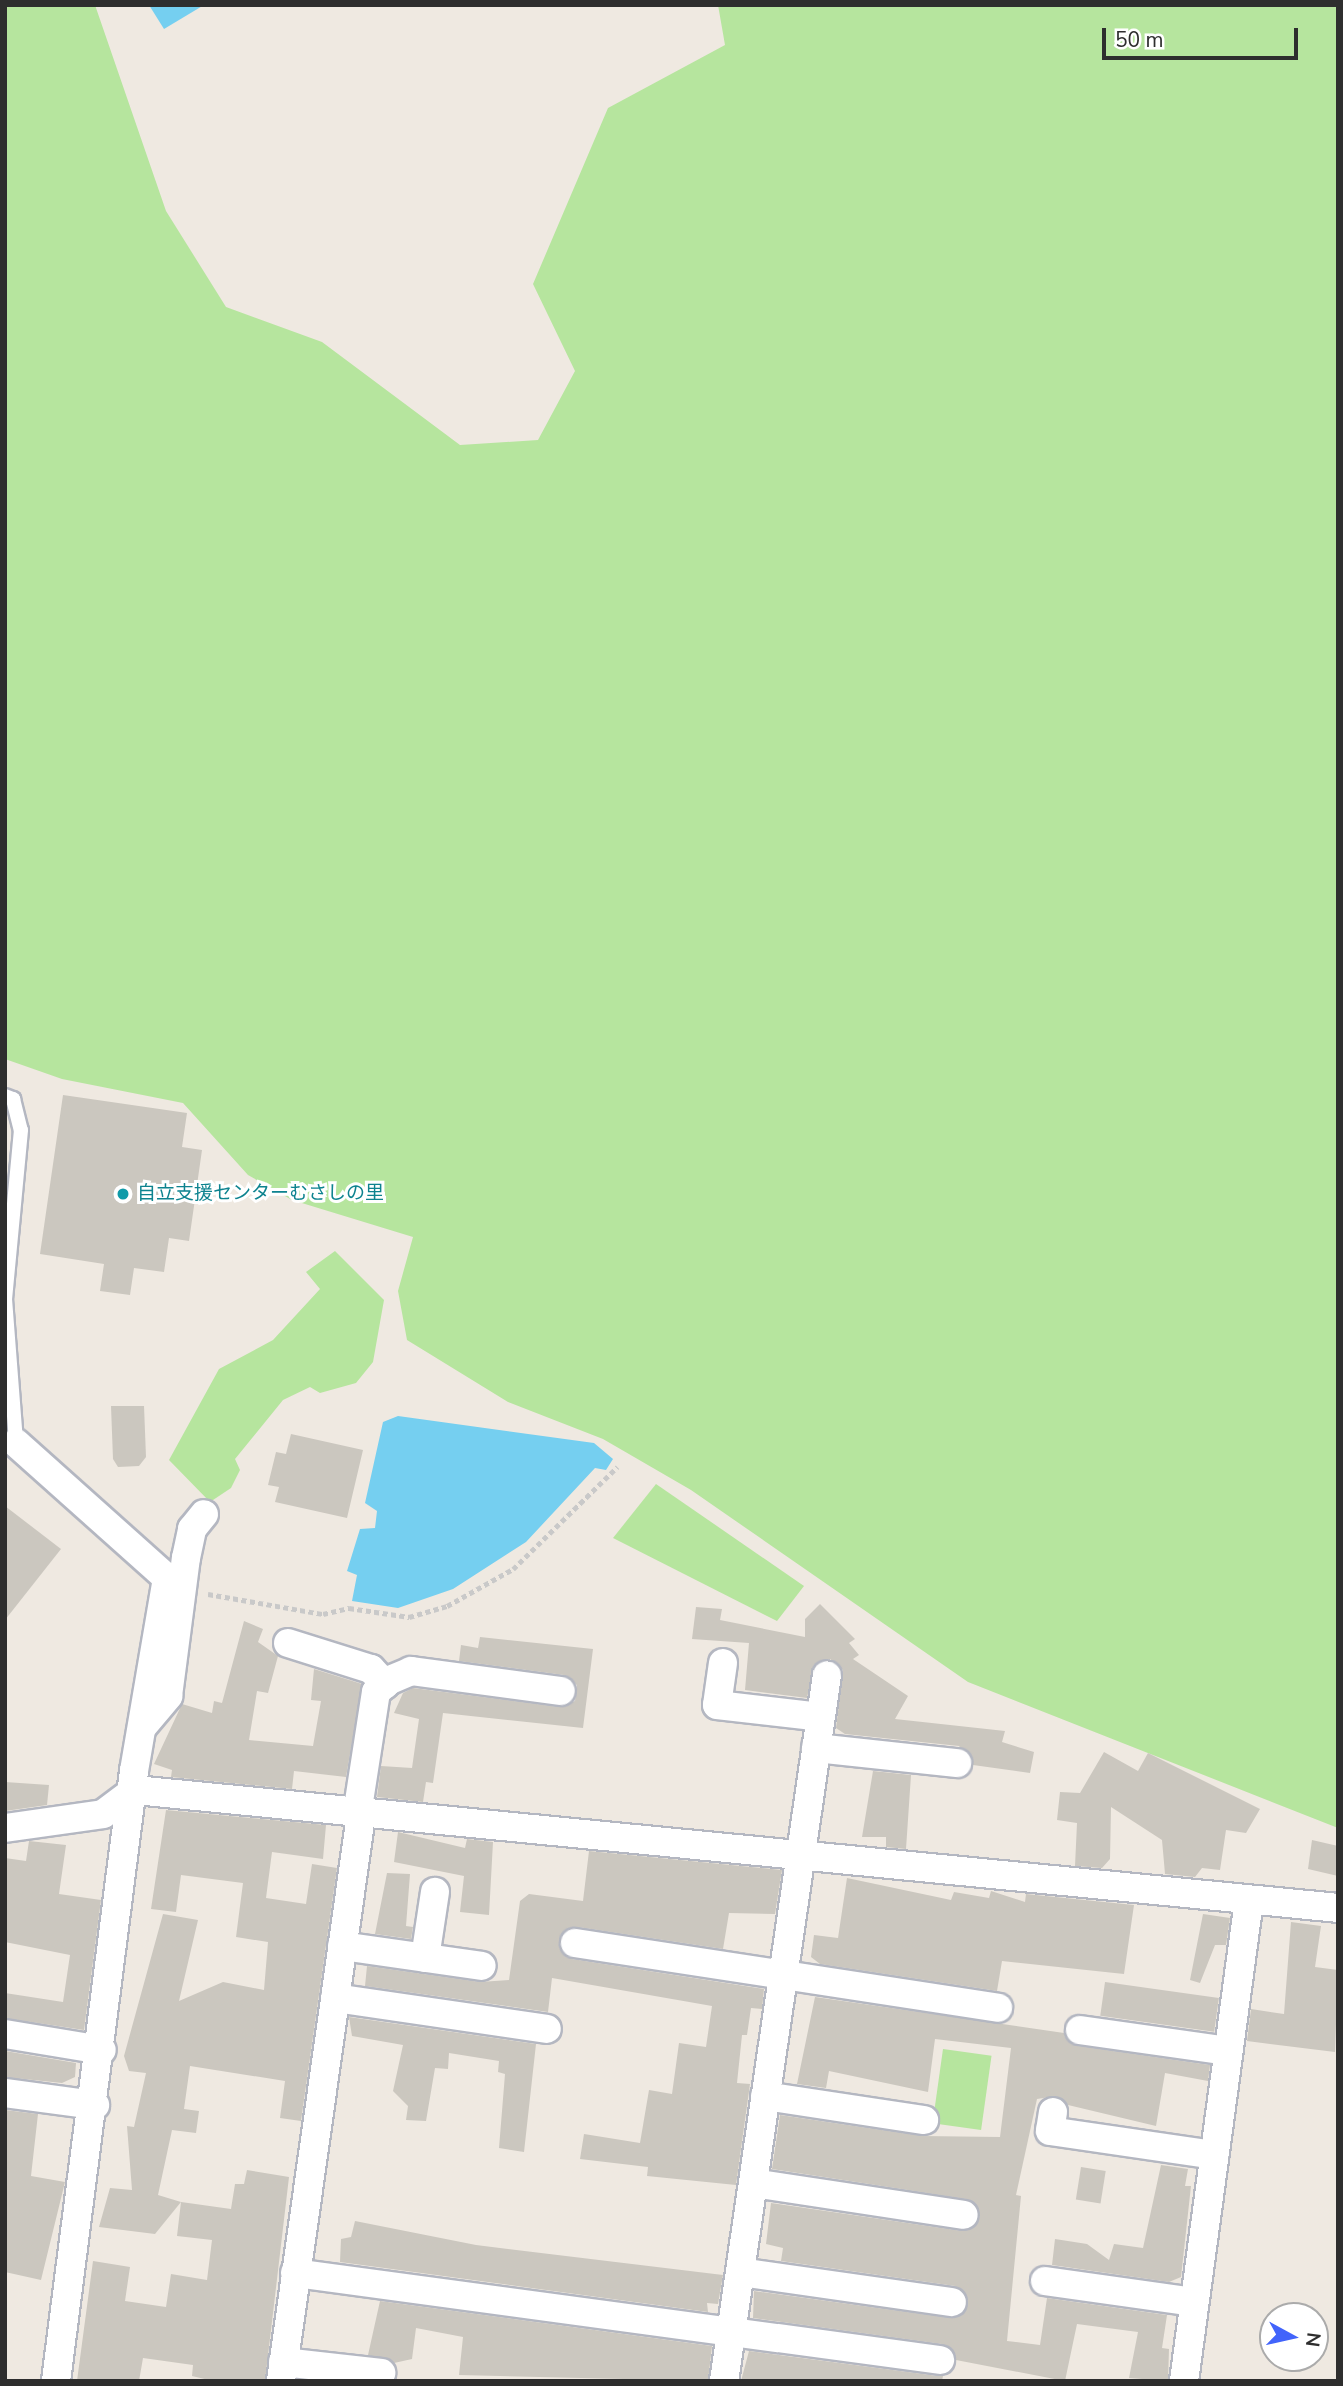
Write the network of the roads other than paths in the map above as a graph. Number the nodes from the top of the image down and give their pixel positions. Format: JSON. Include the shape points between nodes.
{"nodes":[{"id":1,"x":5,"y":1096,"type":"edge"},
{"id":2,"x":5,"y":1299,"type":"edge"},
{"id":3,"x":16,"y":1443,"type":"joint"},
{"id":4,"x":204,"y":1514,"type":"dead end"},
{"id":5,"x":288,"y":1643,"type":"dead end"},
{"id":6,"x":723,"y":1663,"type":"dead end"},
{"id":7,"x":827,"y":1675,"type":"dead end"},
{"id":8,"x":385,"y":1684,"type":"junction"},
{"id":9,"x":561,"y":1691,"type":"dead end"},
{"id":10,"x":820,"y":1717,"type":"junction"},
{"id":11,"x":142,"y":1727,"type":"junction"},
{"id":12,"x":816,"y":1748,"type":"junction"},
{"id":13,"x":957,"y":1763,"type":"dead end"},
{"id":14,"x":135,"y":1790,"type":"junction"},
{"id":15,"x":360,"y":1808,"type":"junction"},
{"id":16,"x":5,"y":1828,"type":"edge"},
{"id":17,"x":801,"y":1854,"type":"junction"},
{"id":18,"x":435,"y":1892,"type":"dead end"},
{"id":19,"x":1249,"y":1899,"type":"junction"},
{"id":20,"x":1338,"y":1908,"type":"edge"},
{"id":21,"x":575,"y":1943,"type":"dead end"},
{"id":22,"x":342,"y":1946,"type":"junction"},
{"id":23,"x":425,"y":1958,"type":"junction"},
{"id":24,"x":482,"y":1966,"type":"dead end"},
{"id":25,"x":783,"y":1975,"type":"junction"},
{"id":26,"x":335,"y":1998,"type":"junction"},
{"id":27,"x":998,"y":2008,"type":"dead end"},
{"id":28,"x":547,"y":2029,"type":"dead end"},
{"id":29,"x":1080,"y":2030,"type":"dead end"},
{"id":30,"x":5,"y":2035,"type":"edge"},
{"id":31,"x":102,"y":2050,"type":"junction"},
{"id":32,"x":1228,"y":2051,"type":"junction"},
{"id":33,"x":5,"y":2093,"type":"edge"},
{"id":34,"x":765,"y":2096,"type":"junction"},
{"id":35,"x":95,"y":2105,"type":"junction"},
{"id":36,"x":1053,"y":2112,"type":"dead end"},
{"id":37,"x":924,"y":2120,"type":"dead end"},
{"id":38,"x":1214,"y":2155,"type":"junction"},
{"id":39,"x":753,"y":2183,"type":"junction"},
{"id":40,"x":964,"y":2215,"type":"dead end"},
{"id":41,"x":740,"y":2272,"type":"junction"},
{"id":42,"x":295,"y":2273,"type":"junction"},
{"id":43,"x":1045,"y":2281,"type":"dead end"},
{"id":44,"x":951,"y":2302,"type":"dead end"},
{"id":45,"x":1195,"y":2302,"type":"junction"},
{"id":46,"x":731,"y":2332,"type":"junction"},
{"id":47,"x":940,"y":2360,"type":"dead end"},
{"id":48,"x":282,"y":2371,"type":"edge"},
{"id":49,"x":381,"y":2373,"type":"dead end"},
{"id":50,"x":56,"y":2381,"type":"edge"},
{"id":51,"x":724,"y":2381,"type":"edge"},
{"id":52,"x":1184,"y":2381,"type":"edge"}],
"edges":[{"from":1,"to":2,"type":"lane","via":[[13,1100],[21,1130]]},
{"from":2,"to":3,"type":"lane"},
{"from":3,"to":11,"type":"street","via":[[167,1578]]},
{"from":4,"to":11,"type":"street","via":[[192,1529],[168,1696]]},
{"from":5,"to":8,"type":"street","via":[[371,1669]]},
{"from":6,"to":10,"type":"street","via":[[717,1705]]},
{"from":7,"to":10,"type":"street"},
{"from":8,"to":9,"type":"street","via":[[411,1671]]},
{"from":8,"to":15,"type":"street","via":[[376,1692]]},
{"from":10,"to":12,"type":"street"},
{"from":11,"to":14,"type":"street"},
{"from":12,"to":13,"type":"street"},
{"from":12,"to":17,"type":"street"},
{"from":14,"to":15,"type":"street"},
{"from":14,"to":16,"type":"street","via":[[103,1814]]},
{"from":14,"to":31,"type":"street"},
{"from":15,"to":17,"type":"street"},
{"from":15,"to":22,"type":"street"},
{"from":17,"to":19,"type":"street"},
{"from":17,"to":25,"type":"street"},
{"from":18,"to":23,"type":"street"},
{"from":19,"to":20,"type":"street"},
{"from":19,"to":32,"type":"street"},
{"from":21,"to":25,"type":"street"},
{"from":22,"to":23,"type":"street"},
{"from":22,"to":26,"type":"street"},
{"from":23,"to":24,"type":"street"},
{"from":25,"to":27,"type":"street"},
{"from":25,"to":34,"type":"street"},
{"from":26,"to":28,"type":"street"},
{"from":26,"to":42,"type":"street"},
{"from":29,"to":32,"type":"street"},
{"from":30,"to":31,"type":"street"},
{"from":31,"to":35,"type":"street"},
{"from":32,"to":38,"type":"street"},
{"from":33,"to":35,"type":"street"},
{"from":34,"to":37,"type":"street"},
{"from":34,"to":39,"type":"street"},
{"from":35,"to":50,"type":"street"},
{"from":36,"to":38,"type":"street","via":[[1050,2131]]},
{"from":38,"to":45,"type":"street"},
{"from":39,"to":40,"type":"street"},
{"from":39,"to":41,"type":"street"},
{"from":41,"to":44,"type":"street"},
{"from":41,"to":46,"type":"street"},
{"from":42,"to":46,"type":"street"},
{"from":42,"to":48,"type":"street"},
{"from":43,"to":45,"type":"street"},
{"from":45,"to":52,"type":"street"},
{"from":46,"to":47,"type":"street"},
{"from":46,"to":51,"type":"street"},
{"from":48,"to":49,"type":"street"}]}
